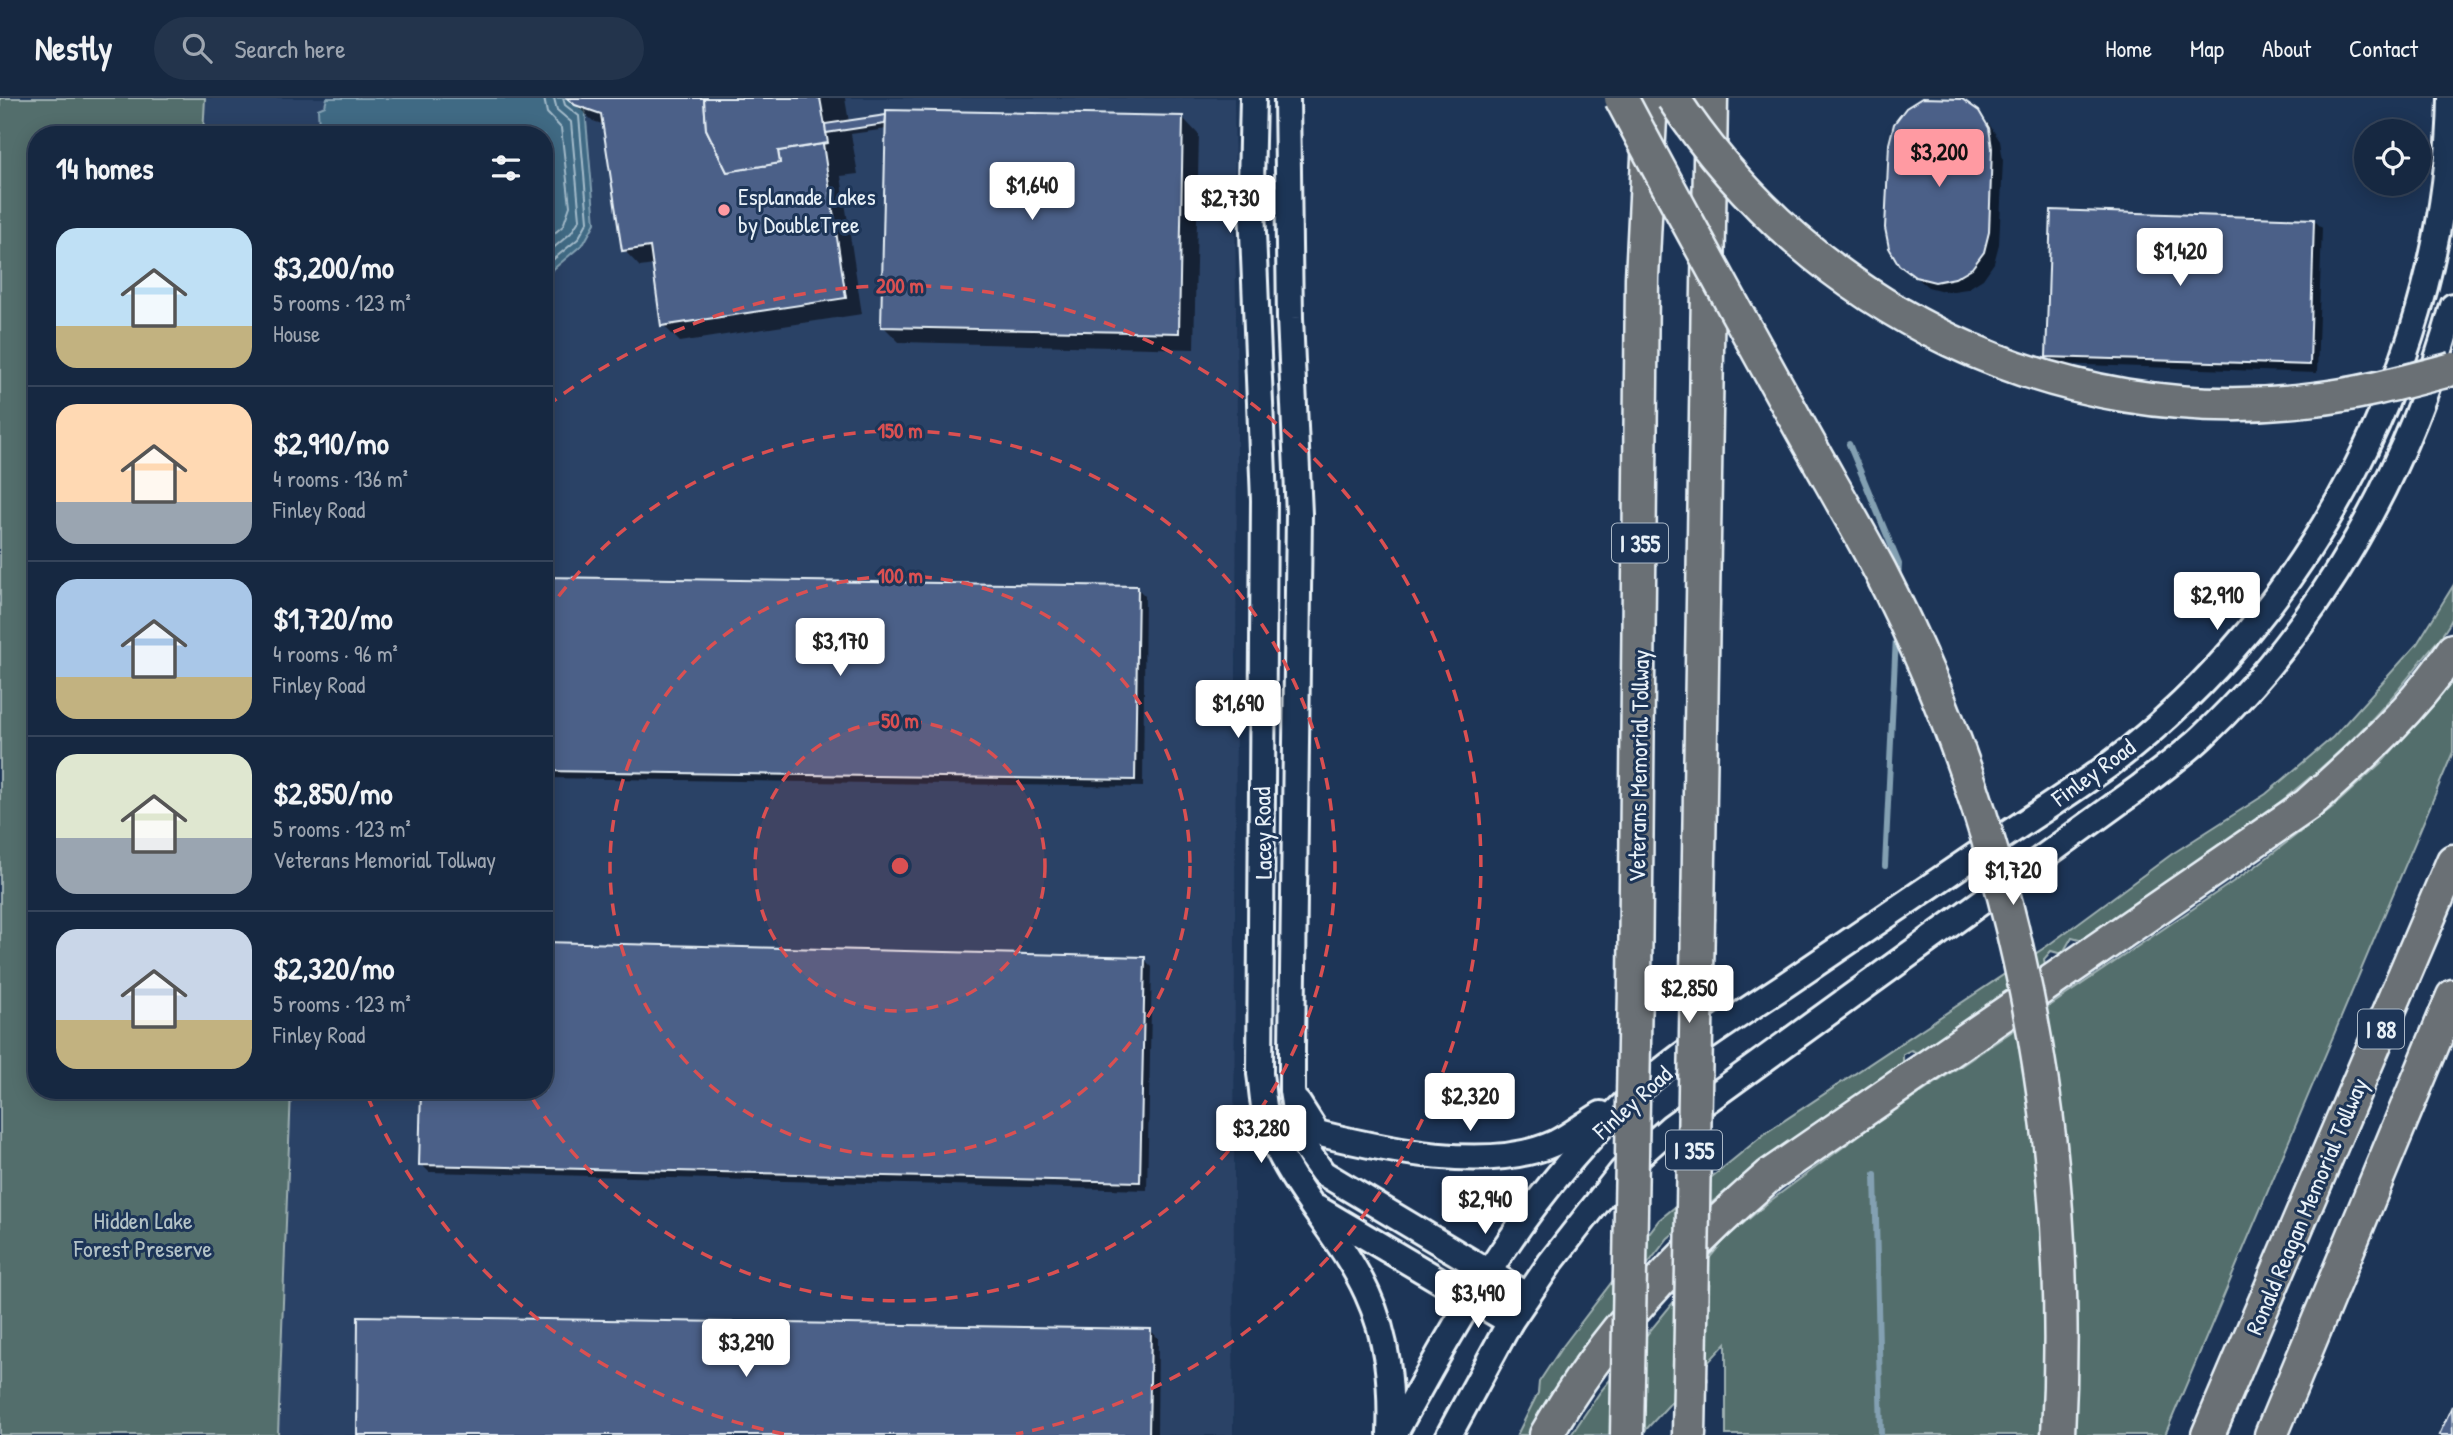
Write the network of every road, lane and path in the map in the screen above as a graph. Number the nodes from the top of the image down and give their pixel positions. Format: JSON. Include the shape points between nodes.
{"nodes":[{"id":1,"x":1253,"y":98,"type":"edge"},
{"id":2,"x":1287,"y":98,"type":"edge"},
{"id":3,"x":1621,"y":98,"type":"edge"},
{"id":4,"x":1632,"y":98,"type":"edge"},
{"id":5,"x":1651,"y":98,"type":"edge"},
{"id":6,"x":1673,"y":98,"type":"edge"},
{"id":7,"x":1712,"y":98,"type":"edge"},
{"id":8,"x":2451,"y":98,"type":"edge"},
{"id":9,"x":1642,"y":278,"type":"junction"},
{"id":10,"x":2453,"y":306,"type":"edge"},
{"id":11,"x":2453,"y":369,"type":"edge"},
{"id":12,"x":2453,"y":650,"type":"edge"},
{"id":13,"x":2453,"y":861,"type":"edge"},
{"id":14,"x":2453,"y":996,"type":"edge"},
{"id":15,"x":1643,"y":1087,"type":"junction"},
{"id":16,"x":1292,"y":1091,"type":"junction"},
{"id":17,"x":1310,"y":1204,"type":"junction"},
{"id":18,"x":1488,"y":1272,"type":"junction"},
{"id":19,"x":1527,"y":1295,"type":"junction"},
{"id":20,"x":1469,"y":1299,"type":"junction"},
{"id":21,"x":1510,"y":1322,"type":"junction"},
{"id":22,"x":1392,"y":1435,"type":"edge"},
{"id":23,"x":1449,"y":1435,"type":"edge"},
{"id":24,"x":1546,"y":1435,"type":"edge"},
{"id":25,"x":1627,"y":1435,"type":"edge"},
{"id":26,"x":1689,"y":1435,"type":"edge"},
{"id":27,"x":2058,"y":1435,"type":"edge"},
{"id":28,"x":2208,"y":1435,"type":"edge"},
{"id":29,"x":2271,"y":1435,"type":"edge"}],
"edges":[{"from":1,"to":17,"type":"main road","name":"Lacey Road","via":[[1251,184],[1264,500],[1259,1074],[1270,1131]]},
{"from":2,"to":16,"type":"main road","name":"Lacey Road","via":[[1299,514]]},
{"from":3,"to":27,"type":"highway","bridge":true,"via":[[1880,572],[1975,801],[2020,964],[2049,1127],[2062,1298]]},
{"from":4,"to":9,"type":"highway"},
{"from":5,"to":9,"type":"highway","name":"Veterans Memorial Tollway","number":"I 355"},
{"from":6,"to":11,"type":"highway","bridge":true,"via":[[1734,178],[1825,265],[1894,312],[2025,371],[2112,394],[2211,404],[2312,400]]},
{"from":7,"to":26,"type":"highway","number":"I 355","bridge":true},
{"from":8,"to":15,"type":"main road","name":"Finley Road","via":[[2431,261],[2409,345],[2336,504],[2292,576],[2244,635],[2177,706],[2110,764],[1758,1003]]},
{"from":9,"to":25,"type":"highway","name":"Veterans Memorial Tollway","number":"I 355","bridge":true},
{"from":10,"to":19,"type":"main road","name":"Finley Road","via":[[2409,436],[2368,519],[2322,595],[2257,678],[2202,737],[2140,787],[1671,1127],[1622,1171]]},
{"from":12,"to":24,"type":"highway","via":[[2375,744],[2306,805],[1770,1175],[1714,1223],[1606,1344]]},
{"from":13,"to":28,"type":"highway","name":"Ronald Reagan Memorial Tollway","number":"I 88"},
{"from":14,"to":29,"type":"highway","number":"I 88"},
{"from":15,"to":16,"type":"main road","via":[[1555,1143],[1507,1156],[1442,1154],[1317,1133]]},
{"from":15,"to":18,"type":"main road","name":"Finley Road","via":[[1585,1144]]},
{"from":16,"to":18,"type":"main road","name":"Lacey Road","via":[[1300,1141],[1323,1172]]},
{"from":17,"to":20,"type":"main road","name":"Lacey Road"},
{"from":17,"to":22,"type":"main road","via":[[1377,1316],[1391,1384]]},
{"from":18,"to":19,"type":"main road"},
{"from":18,"to":20,"type":"main road","name":"Finley Road"},
{"from":19,"to":21,"type":"main road","name":"Finley Road"},
{"from":20,"to":21,"type":"main road","name":"Lacey Road"},
{"from":20,"to":22,"type":"main road","name":"Finley Road"},
{"from":21,"to":23,"type":"main road","name":"Finley Road"}]}
